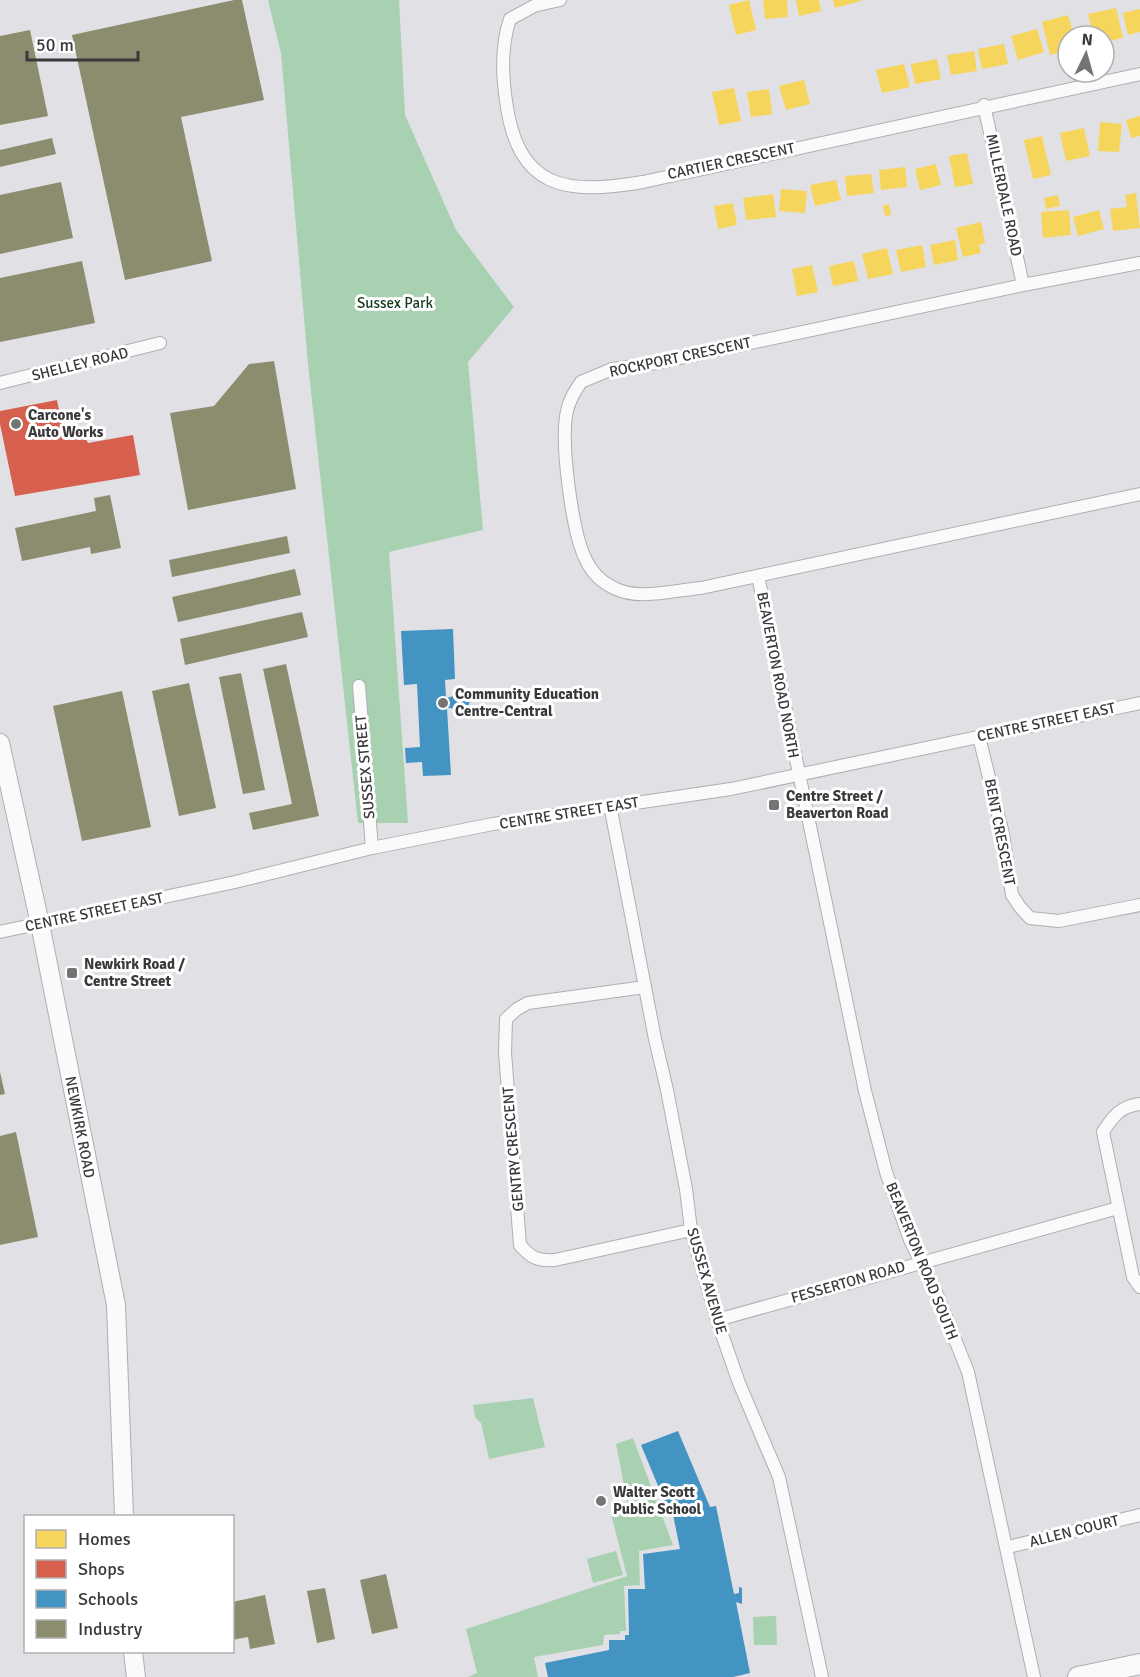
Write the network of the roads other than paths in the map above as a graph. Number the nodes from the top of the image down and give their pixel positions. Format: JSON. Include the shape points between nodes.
{"nodes":[{"id":1,"x":560,"y":0,"type":"edge"},
{"id":2,"x":1140,"y":74,"type":"edge"},
{"id":3,"x":984,"y":105,"type":"junction"},
{"id":4,"x":1140,"y":263,"type":"edge"},
{"id":5,"x":1023,"y":285,"type":"junction"},
{"id":6,"x":160,"y":344,"type":"dead end"},
{"id":7,"x":0,"y":383,"type":"edge"},
{"id":8,"x":1140,"y":494,"type":"edge"},
{"id":9,"x":758,"y":576,"type":"junction"},
{"id":10,"x":358,"y":686,"type":"dead end"},
{"id":11,"x":1140,"y":703,"type":"edge"},
{"id":12,"x":979,"y":737,"type":"junction"},
{"id":13,"x":0,"y":743,"type":"edge"},
{"id":14,"x":798,"y":774,"type":"junction"},
{"id":15,"x":610,"y":805,"type":"junction"},
{"id":16,"x":372,"y":848,"type":"junction"},
{"id":17,"x":1140,"y":905,"type":"edge"},
{"id":18,"x":40,"y":924,"type":"junction"},
{"id":19,"x":0,"y":932,"type":"edge"},
{"id":20,"x":645,"y":987,"type":"junction"},
{"id":21,"x":1140,"y":1104,"type":"edge"},
{"id":22,"x":1118,"y":1208,"type":"junction"},
{"id":23,"x":691,"y":1230,"type":"junction"},
{"id":24,"x":921,"y":1261,"type":"junction"},
{"id":25,"x":1140,"y":1287,"type":"edge"},
{"id":26,"x":717,"y":1320,"type":"junction"},
{"id":27,"x":124,"y":1515,"type":"edge"},
{"id":28,"x":1140,"y":1515,"type":"edge"},
{"id":29,"x":1008,"y":1547,"type":"junction"},
{"id":30,"x":133,"y":1653,"type":"edge"},
{"id":31,"x":1140,"y":1664,"type":"edge"},
{"id":32,"x":136,"y":1677,"type":"edge"},
{"id":33,"x":822,"y":1677,"type":"edge"},
{"id":34,"x":1034,"y":1677,"type":"edge"},
{"id":35,"x":1078,"y":1677,"type":"edge"}],
"edges":[{"from":1,"to":3,"type":"street","name":"CARTIER CRESCENT","via":[[534,6],[510,19],[503,41],[507,109],[518,150],[530,167],[560,184],[602,188],[635,183]]},
{"from":2,"to":3,"type":"street","name":"CARTIER CRESCENT"},
{"from":3,"to":5,"type":"street","name":"MILLERDALE ROAD"},
{"from":4,"to":5,"type":"street","name":"ROCKPORT CRESCENT"},
{"from":5,"to":9,"type":"street","name":"ROCKPORT CRESCENT","via":[[657,363],[612,369],[581,382],[567,410],[566,463],[576,534],[594,574],[617,590],[635,594],[701,588]]},
{"from":6,"to":7,"type":"street","name":"SHELLEY ROAD"},
{"from":8,"to":9,"type":"street","name":"ROCKPORT CRESCENT"},
{"from":9,"to":14,"type":"street","name":"BEAVERTON ROAD NORTH"},
{"from":10,"to":16,"type":"street","name":"SUSSEX STREET"},
{"from":11,"to":12,"type":"street","name":"CENTRE STREET EAST"},
{"from":12,"to":14,"type":"street","name":"CENTRE STREET EAST"},
{"from":12,"to":17,"type":"street","name":"BENT CRESCENT","via":[[1003,834],[1012,895],[1020,908],[1030,918],[1059,921]]},
{"from":13,"to":18,"type":"street","name":"NEWKIRK ROAD"},
{"from":14,"to":15,"type":"street","name":"CENTRE STREET EAST","via":[[731,789]]},
{"from":14,"to":24,"type":"street","name":"BEAVERTON ROAD SOUTH","via":[[865,1091],[886,1172]]},
{"from":15,"to":16,"type":"street","name":"CENTRE STREET EAST"},
{"from":15,"to":20,"type":"street","name":"SUSSEX AVENUE"},
{"from":16,"to":18,"type":"street","name":"CENTRE STREET EAST"},
{"from":18,"to":19,"type":"street","name":"CENTRE STREET EAST"},
{"from":18,"to":27,"type":"street","name":"NEWKIRK ROAD","via":[[116,1305]]},
{"from":20,"to":23,"type":"street","name":"SUSSEX AVENUE"},
{"from":20,"to":23,"type":"street","name":"GENTRY CRESCENT","via":[[528,1003],[506,1019],[505,1053],[520,1245],[539,1261],[555,1260]]},
{"from":21,"to":22,"type":"street","via":[[1126,1105],[1104,1132]]},
{"from":22,"to":24,"type":"street","name":"FESSERTON ROAD"},
{"from":22,"to":25,"type":"street","via":[[1133,1277]]},
{"from":23,"to":26,"type":"street","name":"SUSSEX AVENUE"},
{"from":24,"to":26,"type":"street","name":"FESSERTON ROAD"},
{"from":24,"to":29,"type":"street","name":"BEAVERTON ROAD SOUTH","via":[[968,1372]]},
{"from":26,"to":33,"type":"street","name":"SUSSEX AVENUE","via":[[779,1478]]},
{"from":28,"to":29,"type":"street","name":"ALLEN COURT"},
{"from":29,"to":34,"type":"street","name":"BEAVERTON ROAD SOUTH"},
{"from":30,"to":32,"type":"street"},
{"from":31,"to":35,"type":"main road"}]}
